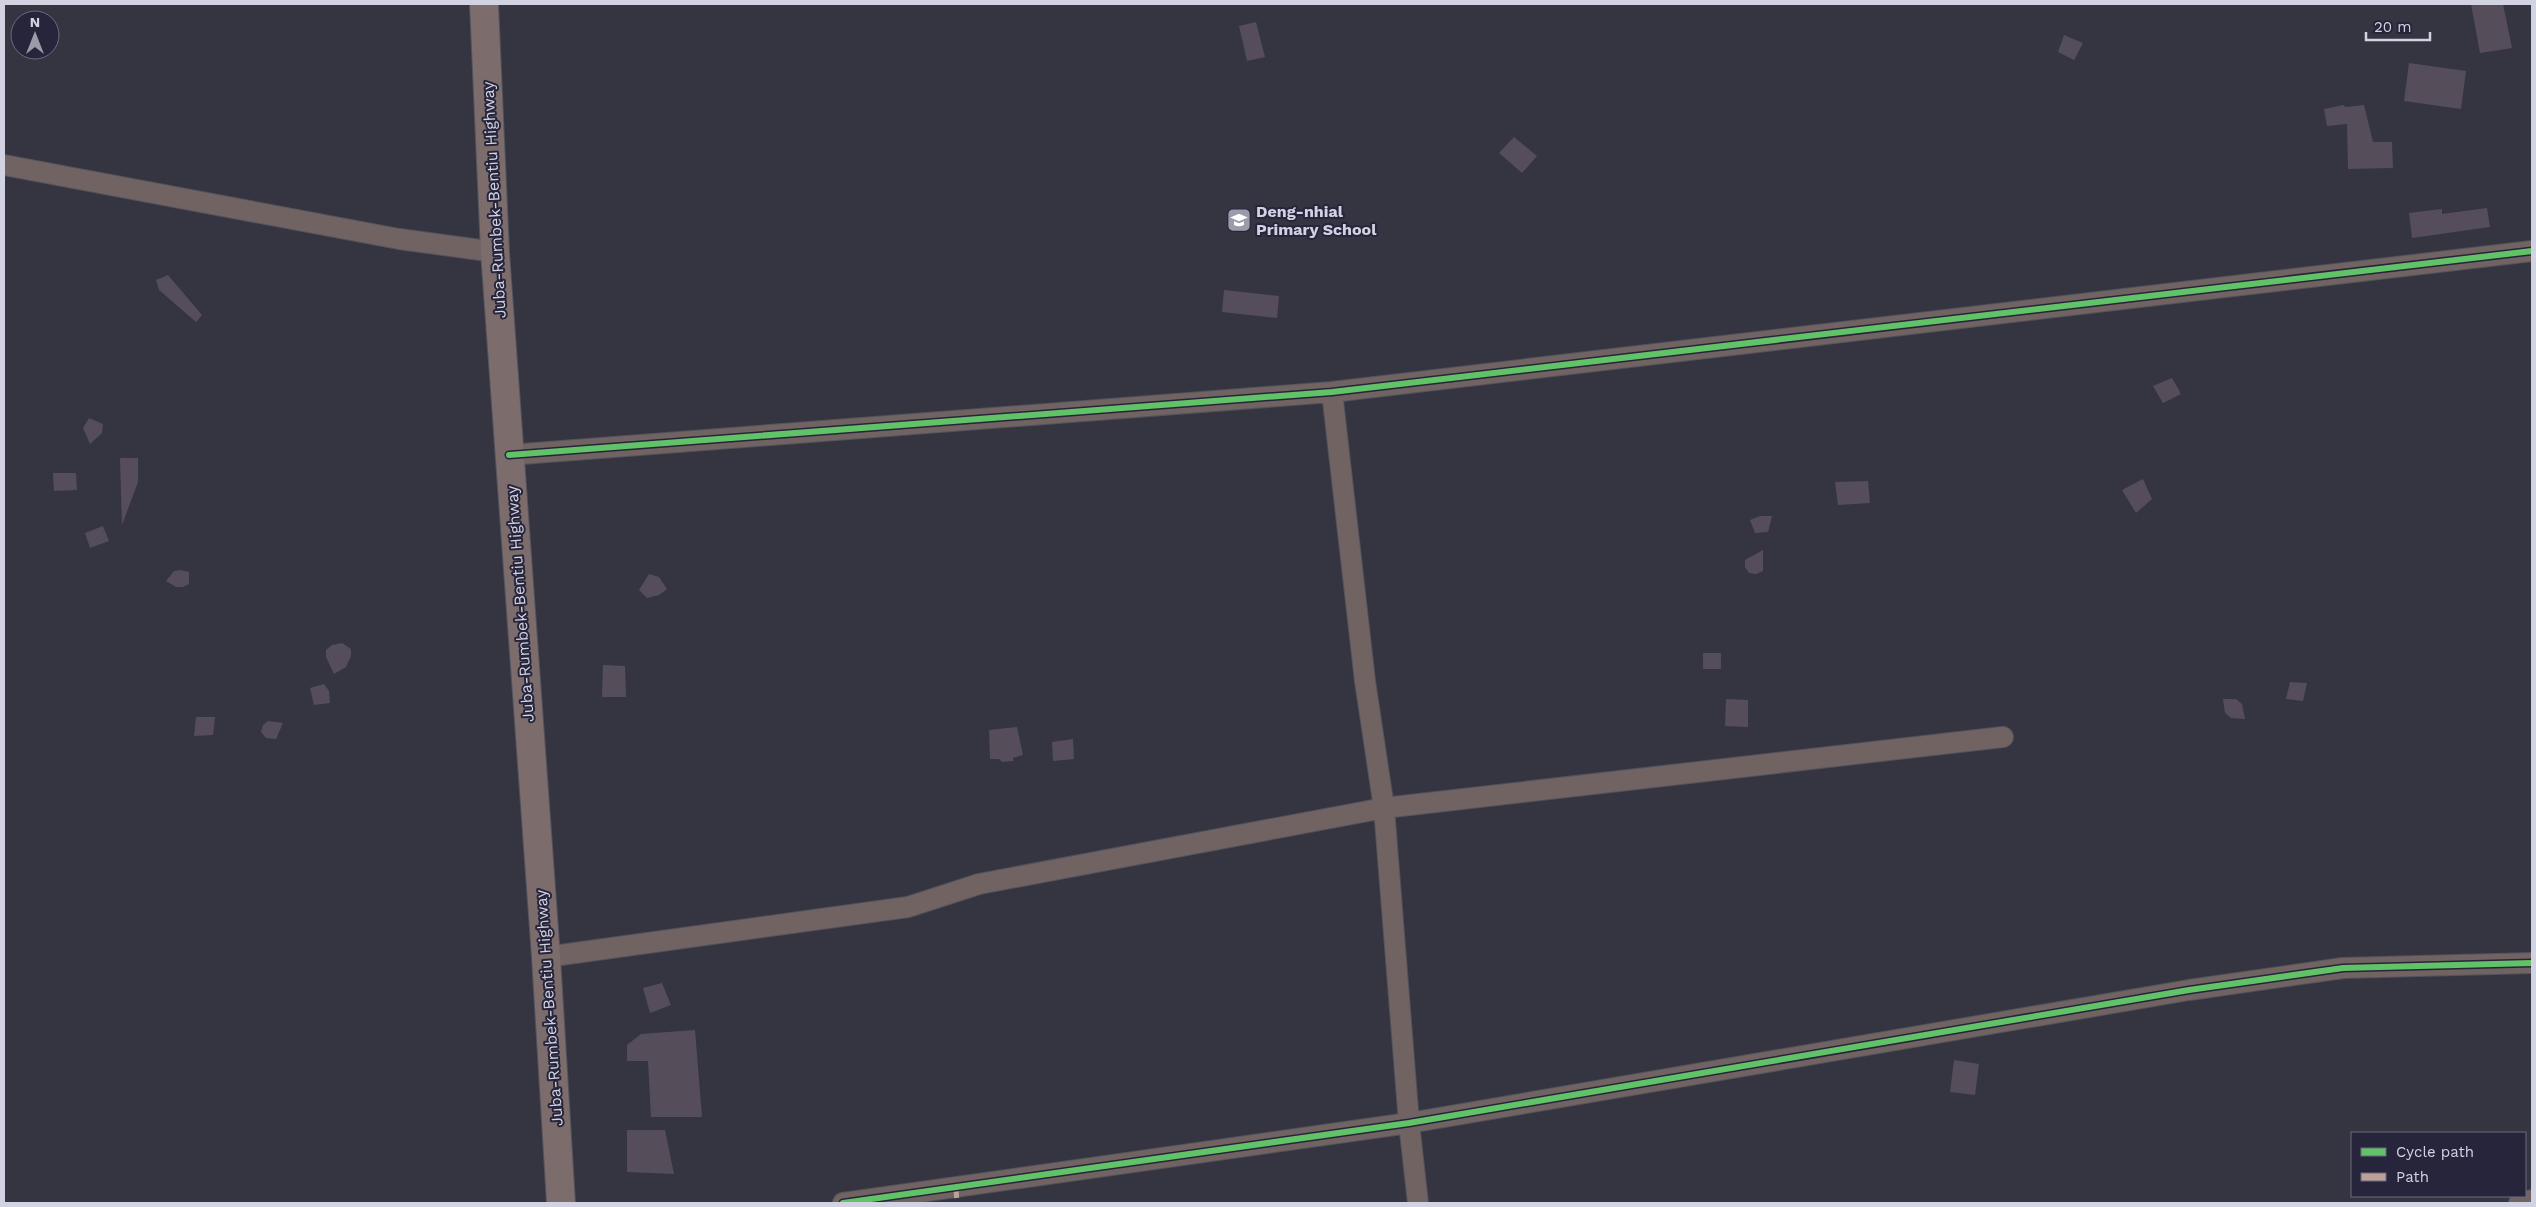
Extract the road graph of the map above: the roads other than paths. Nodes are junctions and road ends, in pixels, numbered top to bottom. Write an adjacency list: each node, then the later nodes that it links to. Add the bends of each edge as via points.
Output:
1 (484, 4): 4 (main road, Juba-Rumbek-Bentiu Highway)
2 (4, 165): 4 (street, via 399,240)
3 (2532, 251): 5 (street)
4 (495, 252): 6 (main road, Juba-Rumbek-Bentiu Highway)
5 (1332, 392): 6 (street); 8 (street, via 1365,681)
6 (509, 455): 9 (main road, Juba-Rumbek-Bentiu Highway)
7 (2003, 737): 8 (street)
8 (1384, 808): 9 (street, via 979,884 908,907); 11 (street)
9 (546, 957): 13 (main road, Juba-Rumbek-Bentiu Highway)
10 (2532, 963): 11 (street, via 2343,968 2189,990)
11 (1409, 1123): 14 (street); 15 (street)
12 (2532, 1200): 16 (street)
13 (561, 1203)
14 (843, 1203)
15 (1418, 1203)
16 (2519, 1203)

